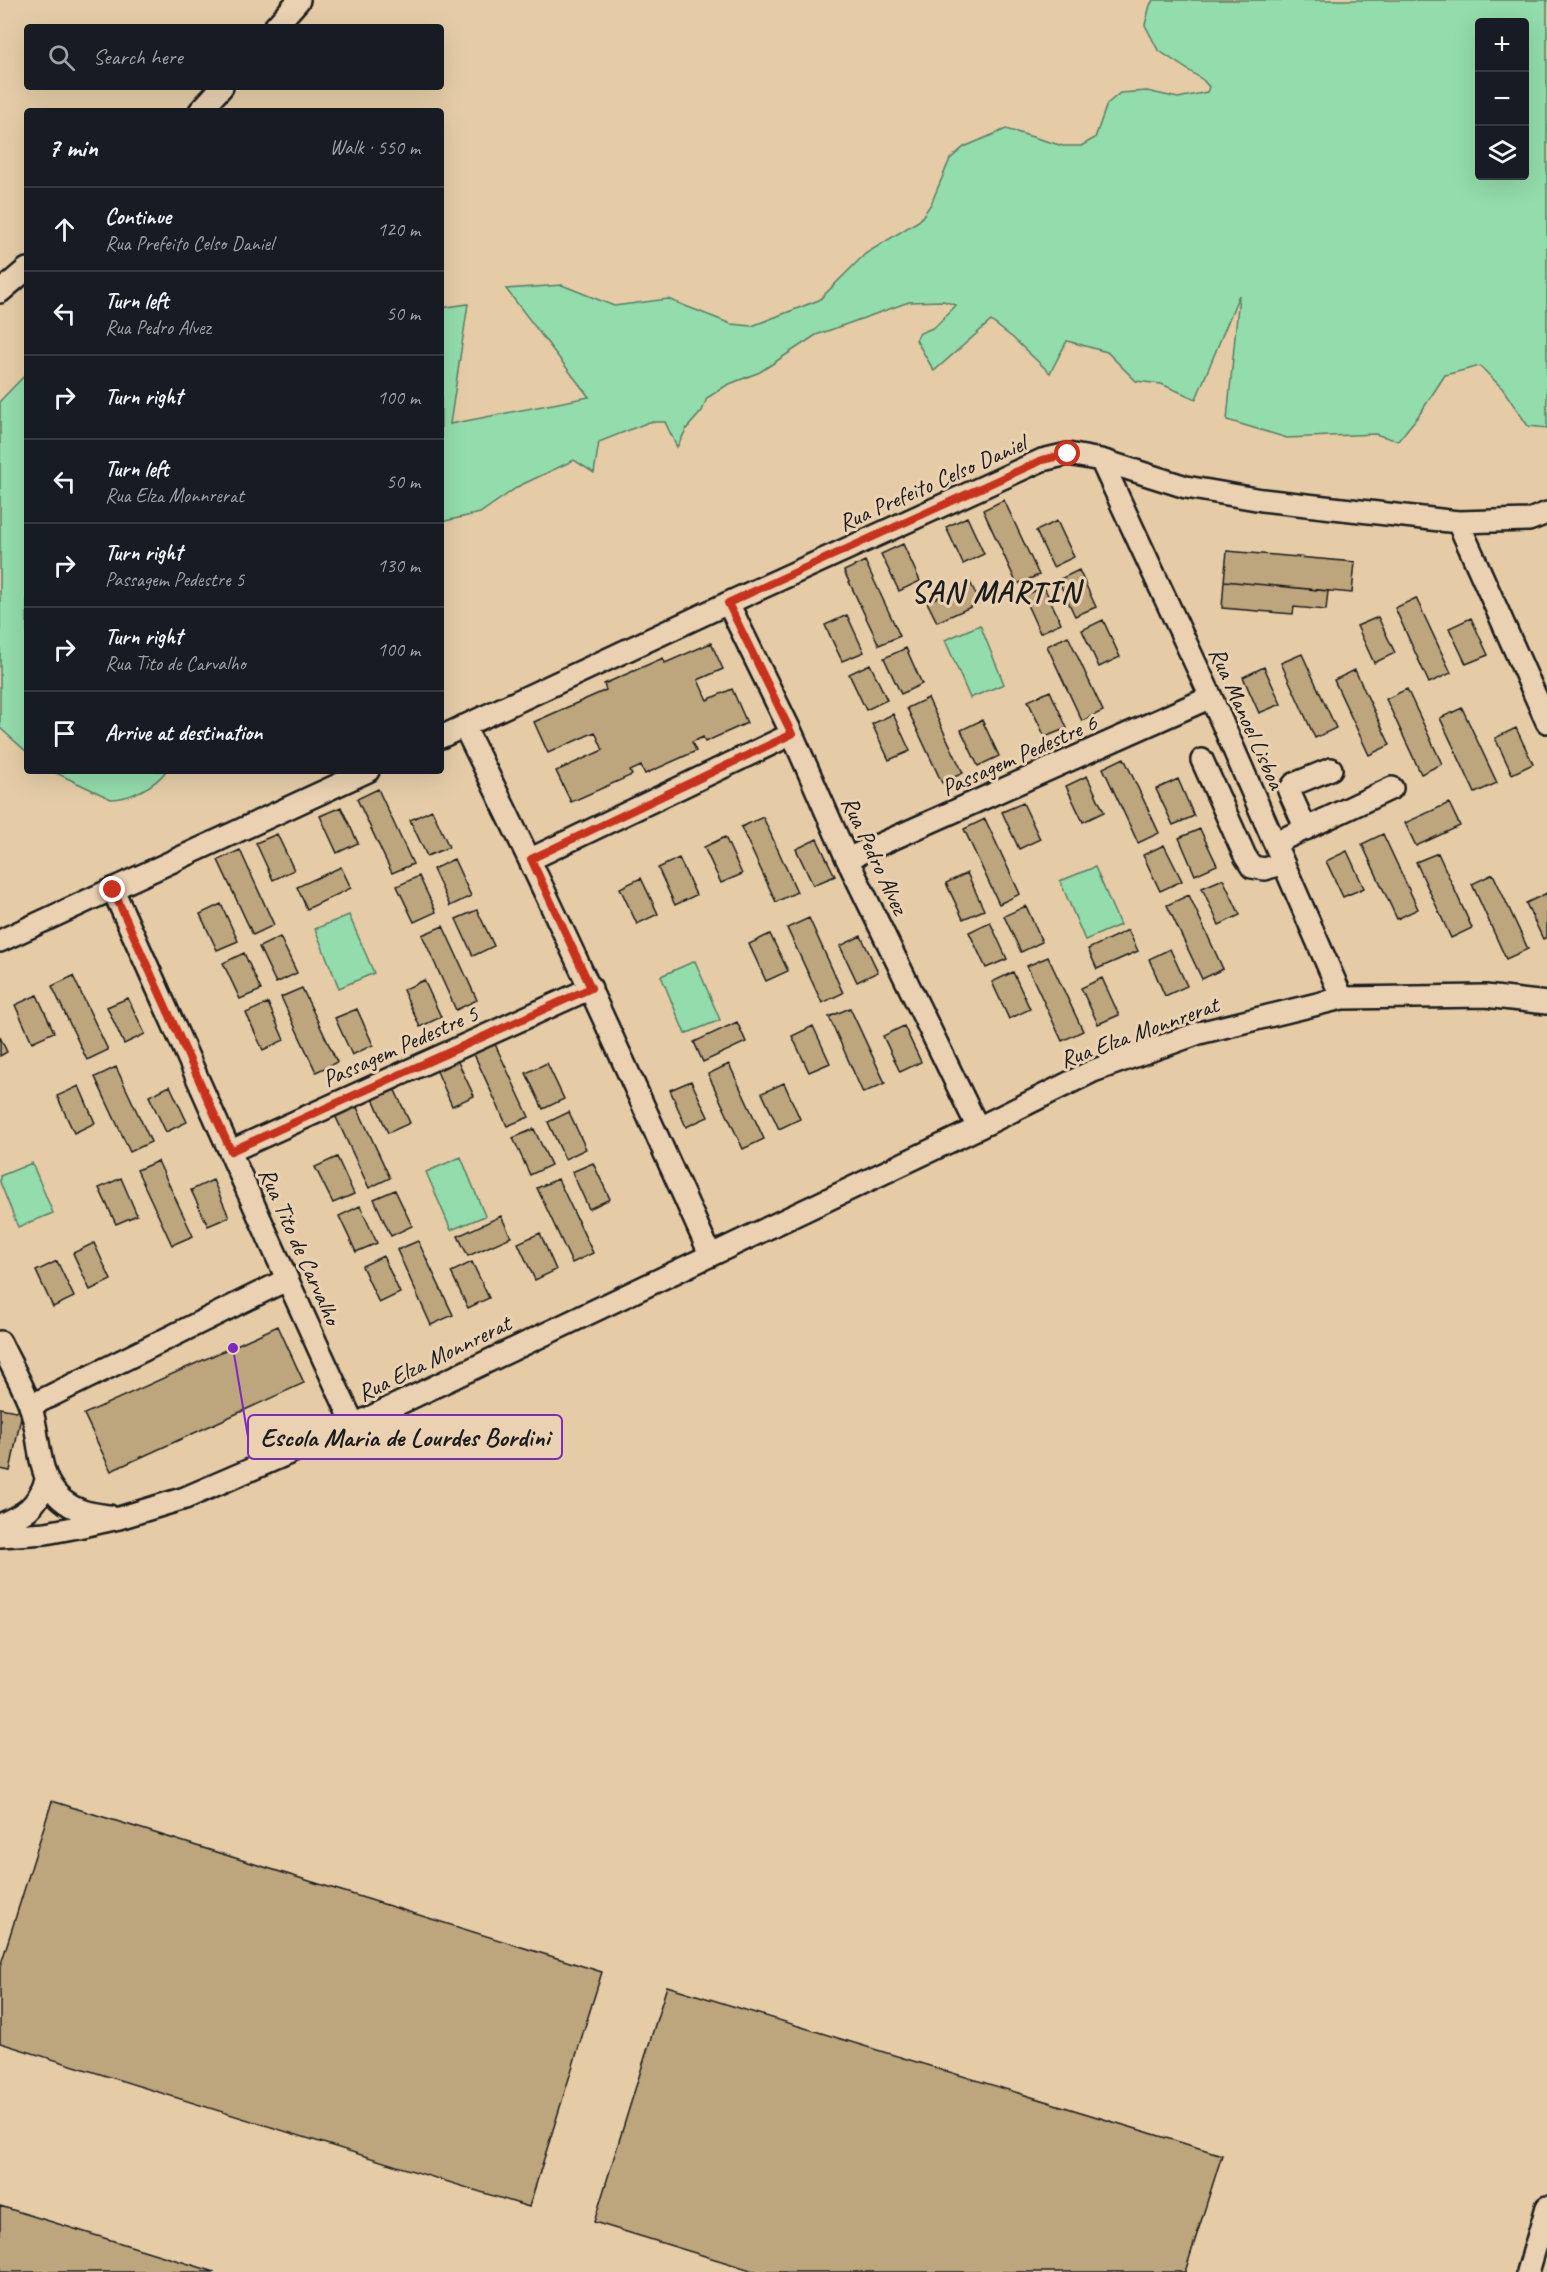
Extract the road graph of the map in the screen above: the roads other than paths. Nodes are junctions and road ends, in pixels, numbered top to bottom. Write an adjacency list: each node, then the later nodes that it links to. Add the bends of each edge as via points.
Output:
1 (300, 0): 2 (street)
2 (278, 24)
3 (219, 90): 4 (street)
4 (203, 108)
5 (24, 272): 6 (street)
6 (0, 292)
7 (1101, 460): 9 (street, Rua Prefeito Celso Daniel, via 1186,487 1262,500); 10 (street, Rua Prefeito Celso Daniel, via 1068,454 1042,460); 11 (street, Rua Manoel Lisboa)
8 (1547, 513): 9 (street, Rua Prefeito Celso Daniel, via 1529,520)
9 (1458, 522): 12 (street)
10 (728, 603): 13 (street, Rua Prefeito Celso Daniel); 14 (street, Rua Pedro Alvez)
11 (1211, 697): 21 (street, Rua Manoel Lisboa); 23 (street, Passagem Pedestre 6)
12 (1547, 722)
13 (464, 726): 15 (street, Rua Prefeito Celso Daniel); 22 (street)
14 (792, 734): 22 (street); 23 (street, Rua Pedro Alvez)
15 (444, 736)
16 (1202, 759): 21 (street, via 1252,867 1264,869)
17 (1331, 769): 20 (street, via 1294,784 1289,791)
18 (362, 774): 24 (street)
19 (1392, 788): 20 (street)
20 (1306, 829): 21 (street)
21 (1279, 853): 27 (street, Rua Manoel Lisboa)
22 (531, 859): 26 (street)
23 (847, 859): 29 (street, Rua Pedro Alvez)
24 (113, 890): 25 (street); 30 (street, Rua Tito de Carvalho)
25 (0, 941)
26 (591, 988): 30 (street, Passagem Pedestre 5); 31 (street)
27 (1342, 998): 28 (street, Rua Elza Monnrerat, via 1485,996); 29 (street, Rua Elza Monnrerat, via 1199,1033 1098,1069)
28 (1547, 1003)
29 (978, 1128): 31 (street, Rua Elza Monnrerat)
30 (231, 1151): 32 (street, Rua Tito de Carvalho)
31 (710, 1254): 35 (street, Rua Elza Monnrerat)
32 (286, 1280): 34 (street); 35 (street, Rua Tito de Carvalho)
33 (0, 1342): 34 (street)
34 (30, 1406): 36 (street)
35 (354, 1425): 37 (street, Rua Elza Monnrerat, via 185,1498)
36 (46, 1481): 37 (street, via 57,1495 82,1511); 38 (street, via 32,1508)
37 (119, 1518): 39 (street, Rua Elza Monnrerat, via 46,1533)
38 (0, 1525)
39 (0, 1536)
40 (1547, 2207): 41 (street)
41 (1528, 2272)

